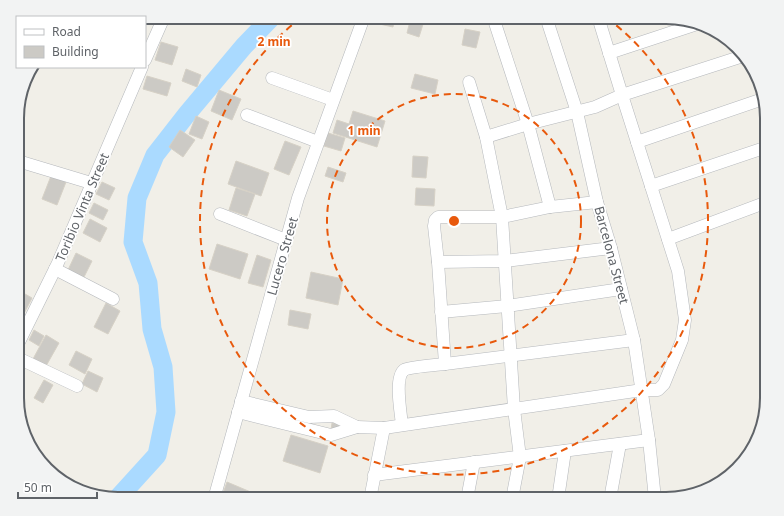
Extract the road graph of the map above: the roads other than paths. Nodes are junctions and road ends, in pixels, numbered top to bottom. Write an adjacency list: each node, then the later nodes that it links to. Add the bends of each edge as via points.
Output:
1 (159, 24): 7 (street)
2 (361, 24): 15 (street, Lucero Street)
3 (495, 24): 19 (street)
4 (548, 24): 17 (street, Barcelona Street)
5 (600, 24): 8 (street)
6 (689, 27): 8 (street)
7 (149, 40): 9 (street)
8 (609, 53): 14 (street)
9 (146, 55)
10 (738, 58): 14 (street)
11 (142, 68): 25 (street, Toribio Vinta Street)
12 (272, 78): 15 (street)
13 (469, 82): 20 (street)
14 (622, 95): 17 (street, via 596,107); 22 (street)
15 (334, 100): 21 (street, Lucero Street)
16 (758, 101): 22 (street)
17 (577, 112): 19 (street); 27 (street, Barcelona Street)
18 (246, 115): 21 (street)
19 (528, 124): 20 (street); 29 (street)
20 (486, 137): 31 (street)
21 (318, 142): 33 (street, Lucero Street)
22 (637, 142): 26 (street)
23 (760, 148): 26 (street)
24 (24, 163): 25 (street)
25 (91, 183): 37 (street, Toribio Vinta Street)
26 (651, 186): 32 (street)
27 (597, 202): 29 (street); 34 (street, Barcelona Street)
28 (760, 205): 32 (street)
29 (550, 207): 31 (street)
30 (220, 214): 33 (street)
31 (502, 217): 35 (street); 36 (street, via 438,217 434,226)
32 (668, 239): 48 (street, via 678,271 685,320 682,340 664,384 658,390)
33 (286, 240): 49 (street, Lucero Street)
34 (611, 248): 35 (street); 38 (street, Barcelona Street)
35 (505, 261): 36 (street); 40 (street)
36 (438, 262): 41 (street)
37 (55, 269): 39 (street); 42 (street, Toribio Vinta Street)
38 (621, 290): 40 (street); 43 (street, Barcelona Street)
39 (113, 299)
40 (507, 306): 41 (street); 44 (street)
41 (441, 312): 46 (street)
42 (24, 330)
43 (634, 340): 44 (street); 48 (street, Barcelona Street)
44 (511, 356): 46 (street); 50 (street)
45 (24, 361): 47 (street)
46 (445, 364): 52 (street, via 405,369 400,375)
47 (77, 386)
48 (642, 390): 50 (street); 56 (street, Barcelona Street)
49 (240, 407): 51 (street); 55 (street); 62 (street, Lucero Street)
50 (514, 409): 52 (street); 59 (street)
51 (322, 418): 53 (street, via 334,416); 55 (street)
52 (402, 426): 54 (street)
53 (357, 427): 54 (street); 55 (street, via 331,435)
54 (384, 428): 61 (street)
55 (319, 432)
56 (649, 440): 57 (street); 68 (street, Barcelona Street)
57 (620, 444): 58 (street); 67 (street)
58 (565, 451): 59 (street); 66 (street)
59 (520, 457): 60 (street); 65 (street)
60 (474, 462): 61 (street); 64 (street)
61 (374, 475): 63 (street)
62 (216, 492)
63 (371, 492)
64 (468, 492)
65 (513, 492)
66 (559, 492)
67 (611, 492)
68 (654, 492)

